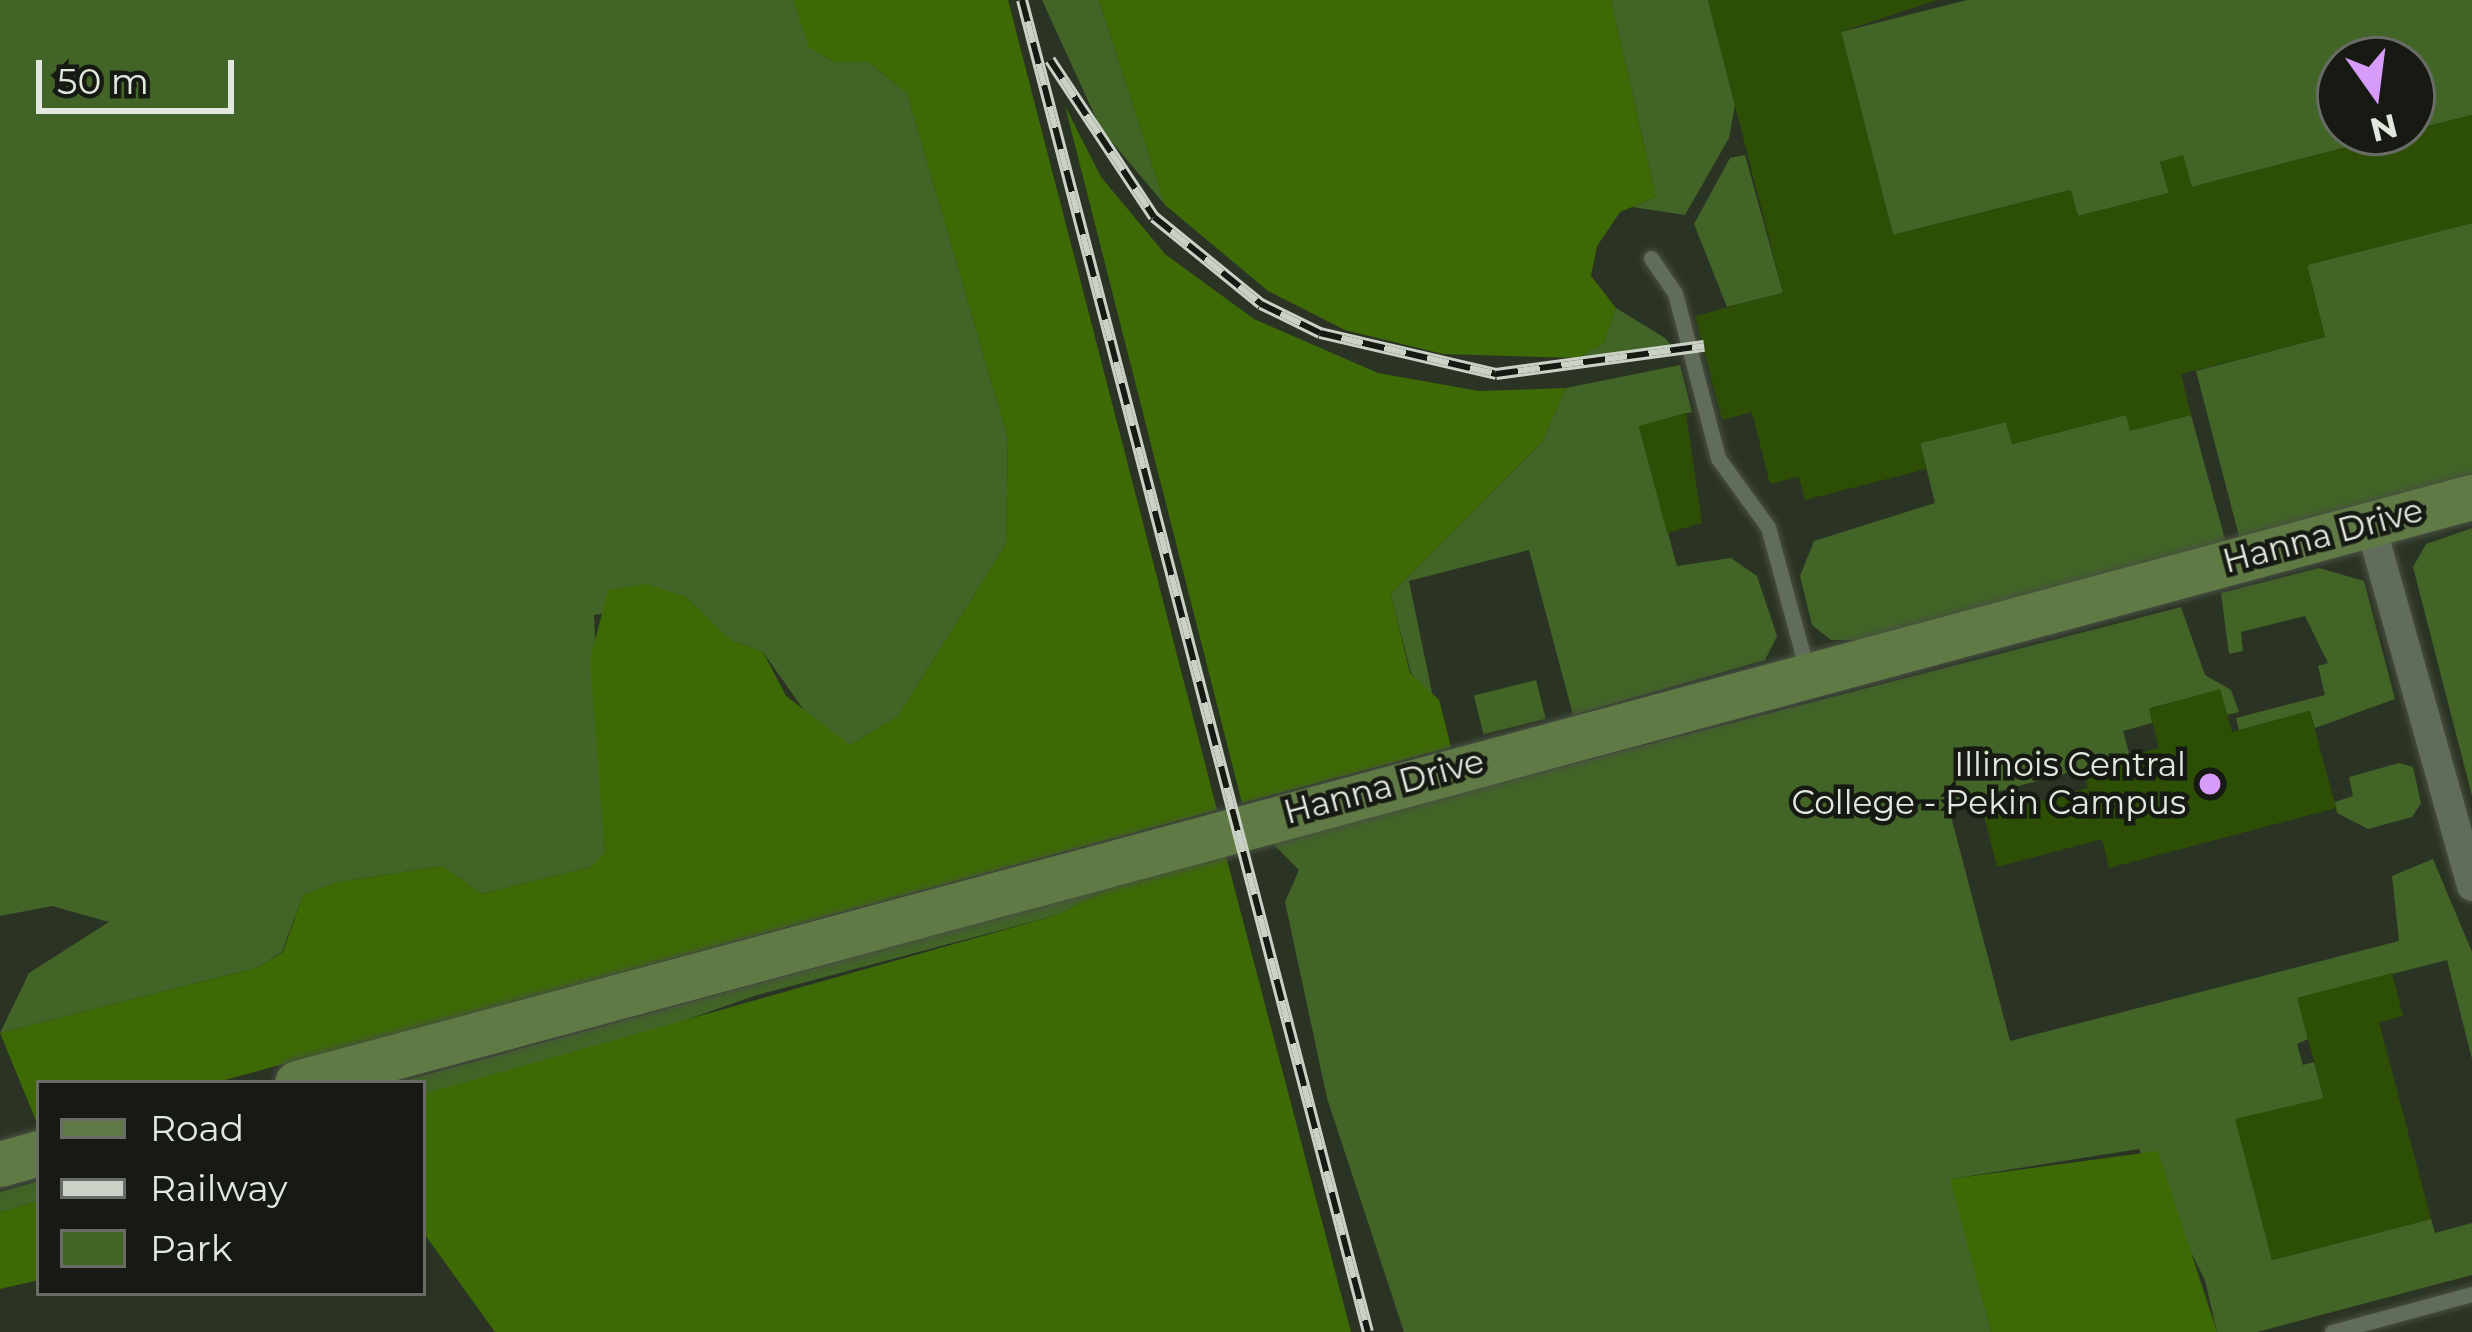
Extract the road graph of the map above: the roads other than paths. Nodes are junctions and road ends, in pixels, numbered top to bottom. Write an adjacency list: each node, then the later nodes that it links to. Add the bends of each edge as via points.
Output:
1 (1651, 258): 4 (lane, via 1675,292 1718,458 1768,527)
2 (2472, 497): 3 (street, Hanna Drive)
3 (2371, 523): 4 (street, Hanna Drive); 5 (street)
4 (1807, 671): 6 (street, Hanna Drive)
5 (2472, 886)
6 (308, 1080)
7 (36, 1154): 8 (street)
8 (0, 1164)
9 (2472, 1294): 10 (lane)
10 (2332, 1332)

